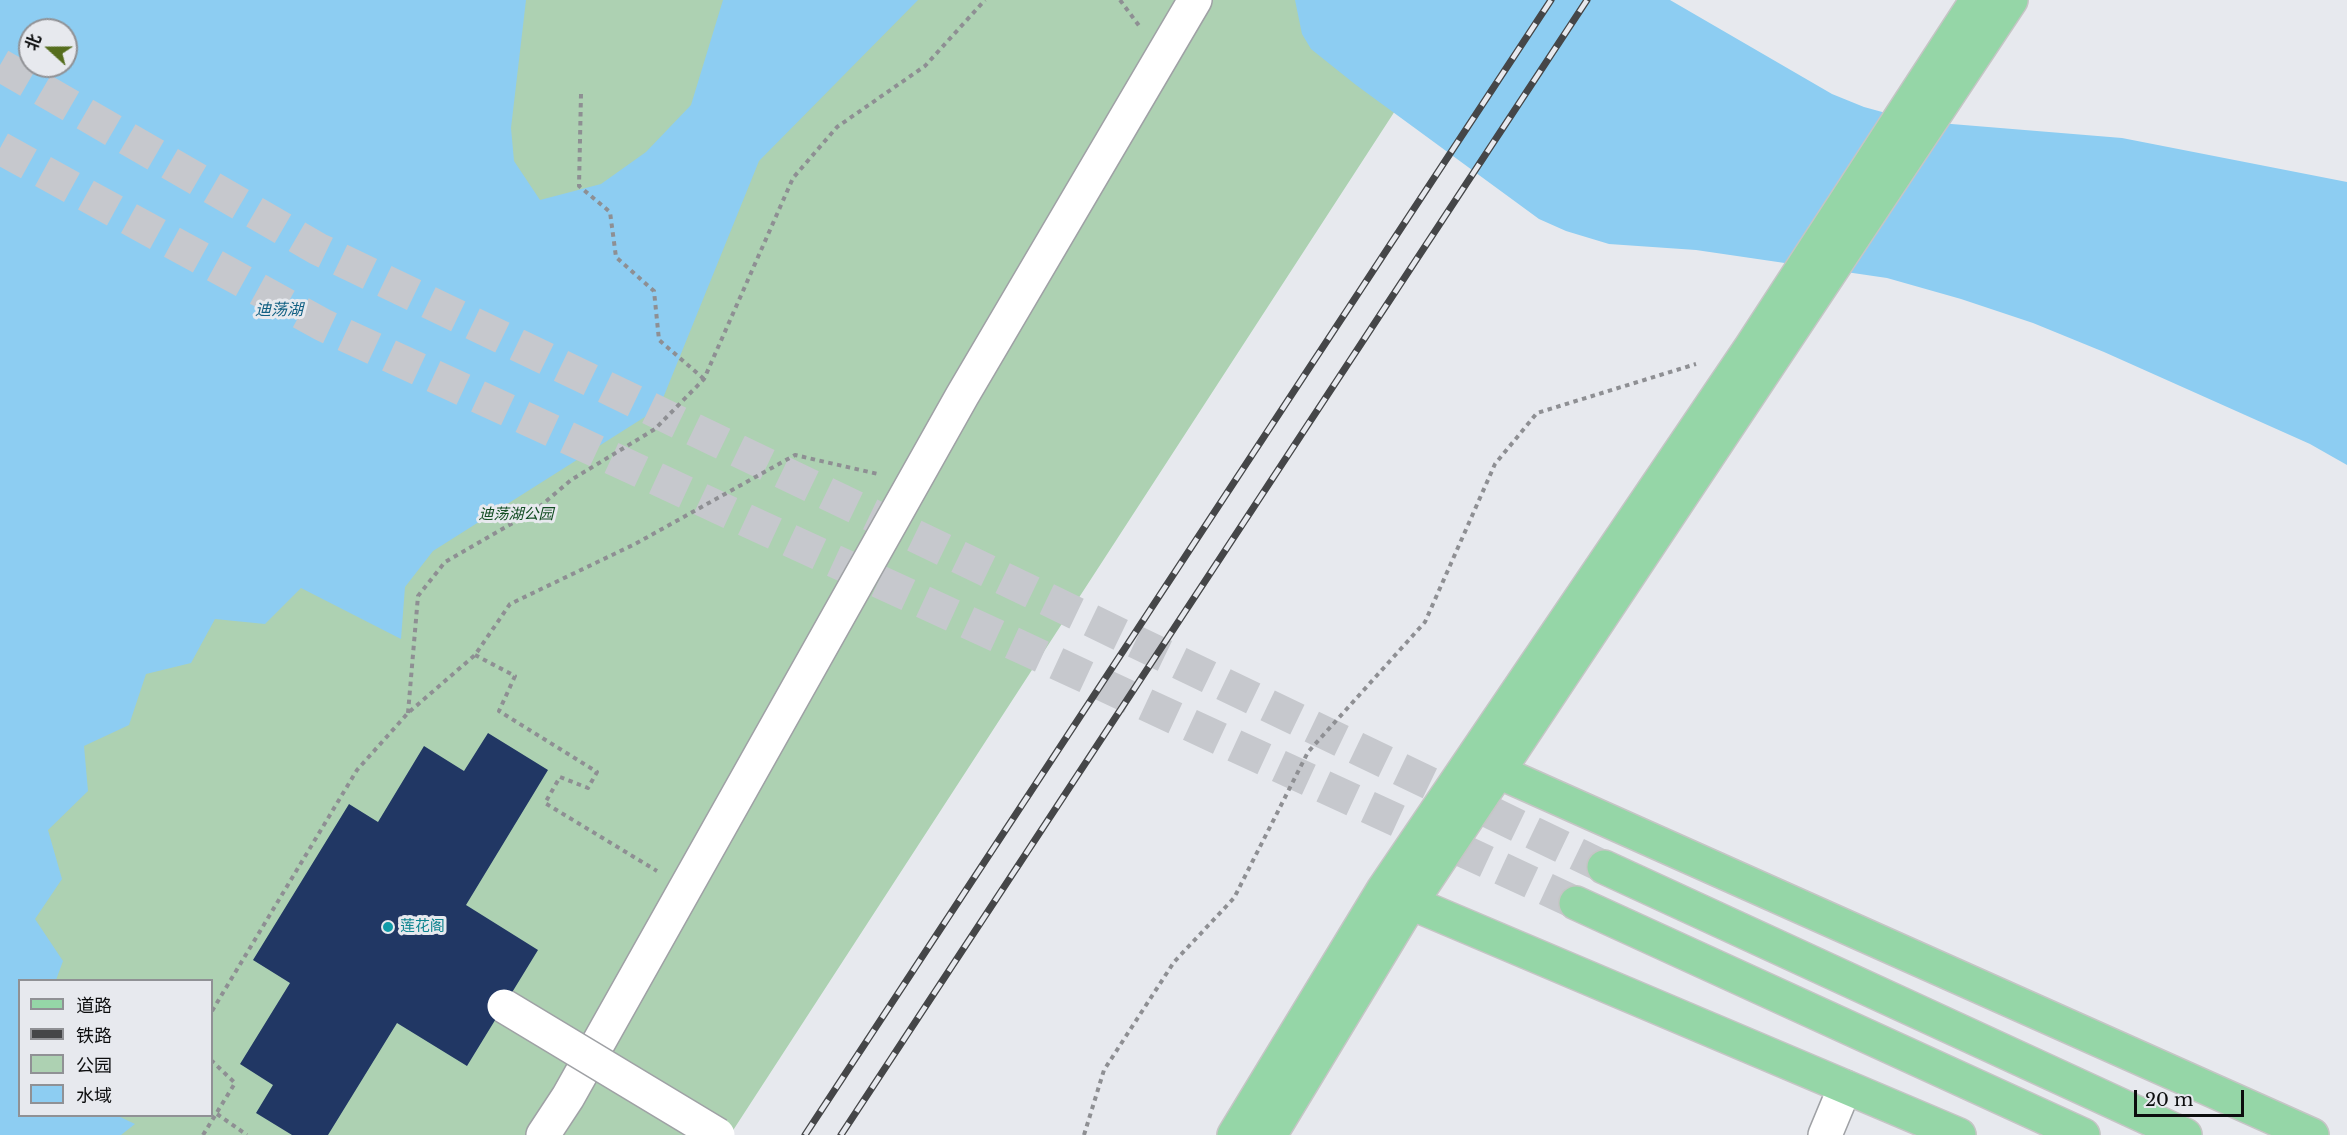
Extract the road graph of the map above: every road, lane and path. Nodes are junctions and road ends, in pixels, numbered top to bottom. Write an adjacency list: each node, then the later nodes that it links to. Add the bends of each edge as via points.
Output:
1 (985, 0): 9 (path, via 925,66 837,127 793,178)
2 (1977, 0): 5 (main road)
3 (2010, 0): 5 (main road)
4 (1189, 11): 10 (street)
5 (1934, 91): 7 (main road)
6 (581, 94): 9 (path, via 579,186 610,212 616,257 654,291 659,340)
7 (1805, 287): 8 (main road); 13 (main road)
8 (1751, 346): 13 (main road); 27 (path, via 1537,413 1495,464 1425,622 1308,752 1234,898 1174,962 1104,1070)
9 (704, 379): 12 (path, via 655,429 571,480 537,509 445,562 418,596)
10 (913, 483): 11 (path, via 795,455 635,544 510,604); 15 (street)
11 (475, 656): 12 (path); 15 (path, via 515,676 499,711 597,772 588,788 560,777 545,803)
12 (408, 712): 19 (path, via 357,770)
13 (1485, 765): 16 (main road); 34 (main road)
14 (1604, 867): 33 (main road)
15 (686, 888): 25 (street)
16 (1396, 897): 21 (main road); 28 (main road); 29 (main road)
17 (1576, 903): 32 (main road)
18 (504, 1006): 26 (street, bridge)
19 (213, 1009)
20 (213, 1062): 22 (path, via 235,1083)
21 (1845, 1087): 30 (street); 31 (main road)
22 (217, 1114): 23 (path); 24 (path)
23 (203, 1135)
24 (247, 1135)
25 (543, 1135)
26 (718, 1135)
27 (1084, 1135)
28 (1234, 1135)
29 (1270, 1135)
30 (1825, 1135)
31 (1959, 1135)
32 (2083, 1135)
33 (2186, 1135)
34 (2312, 1135)

